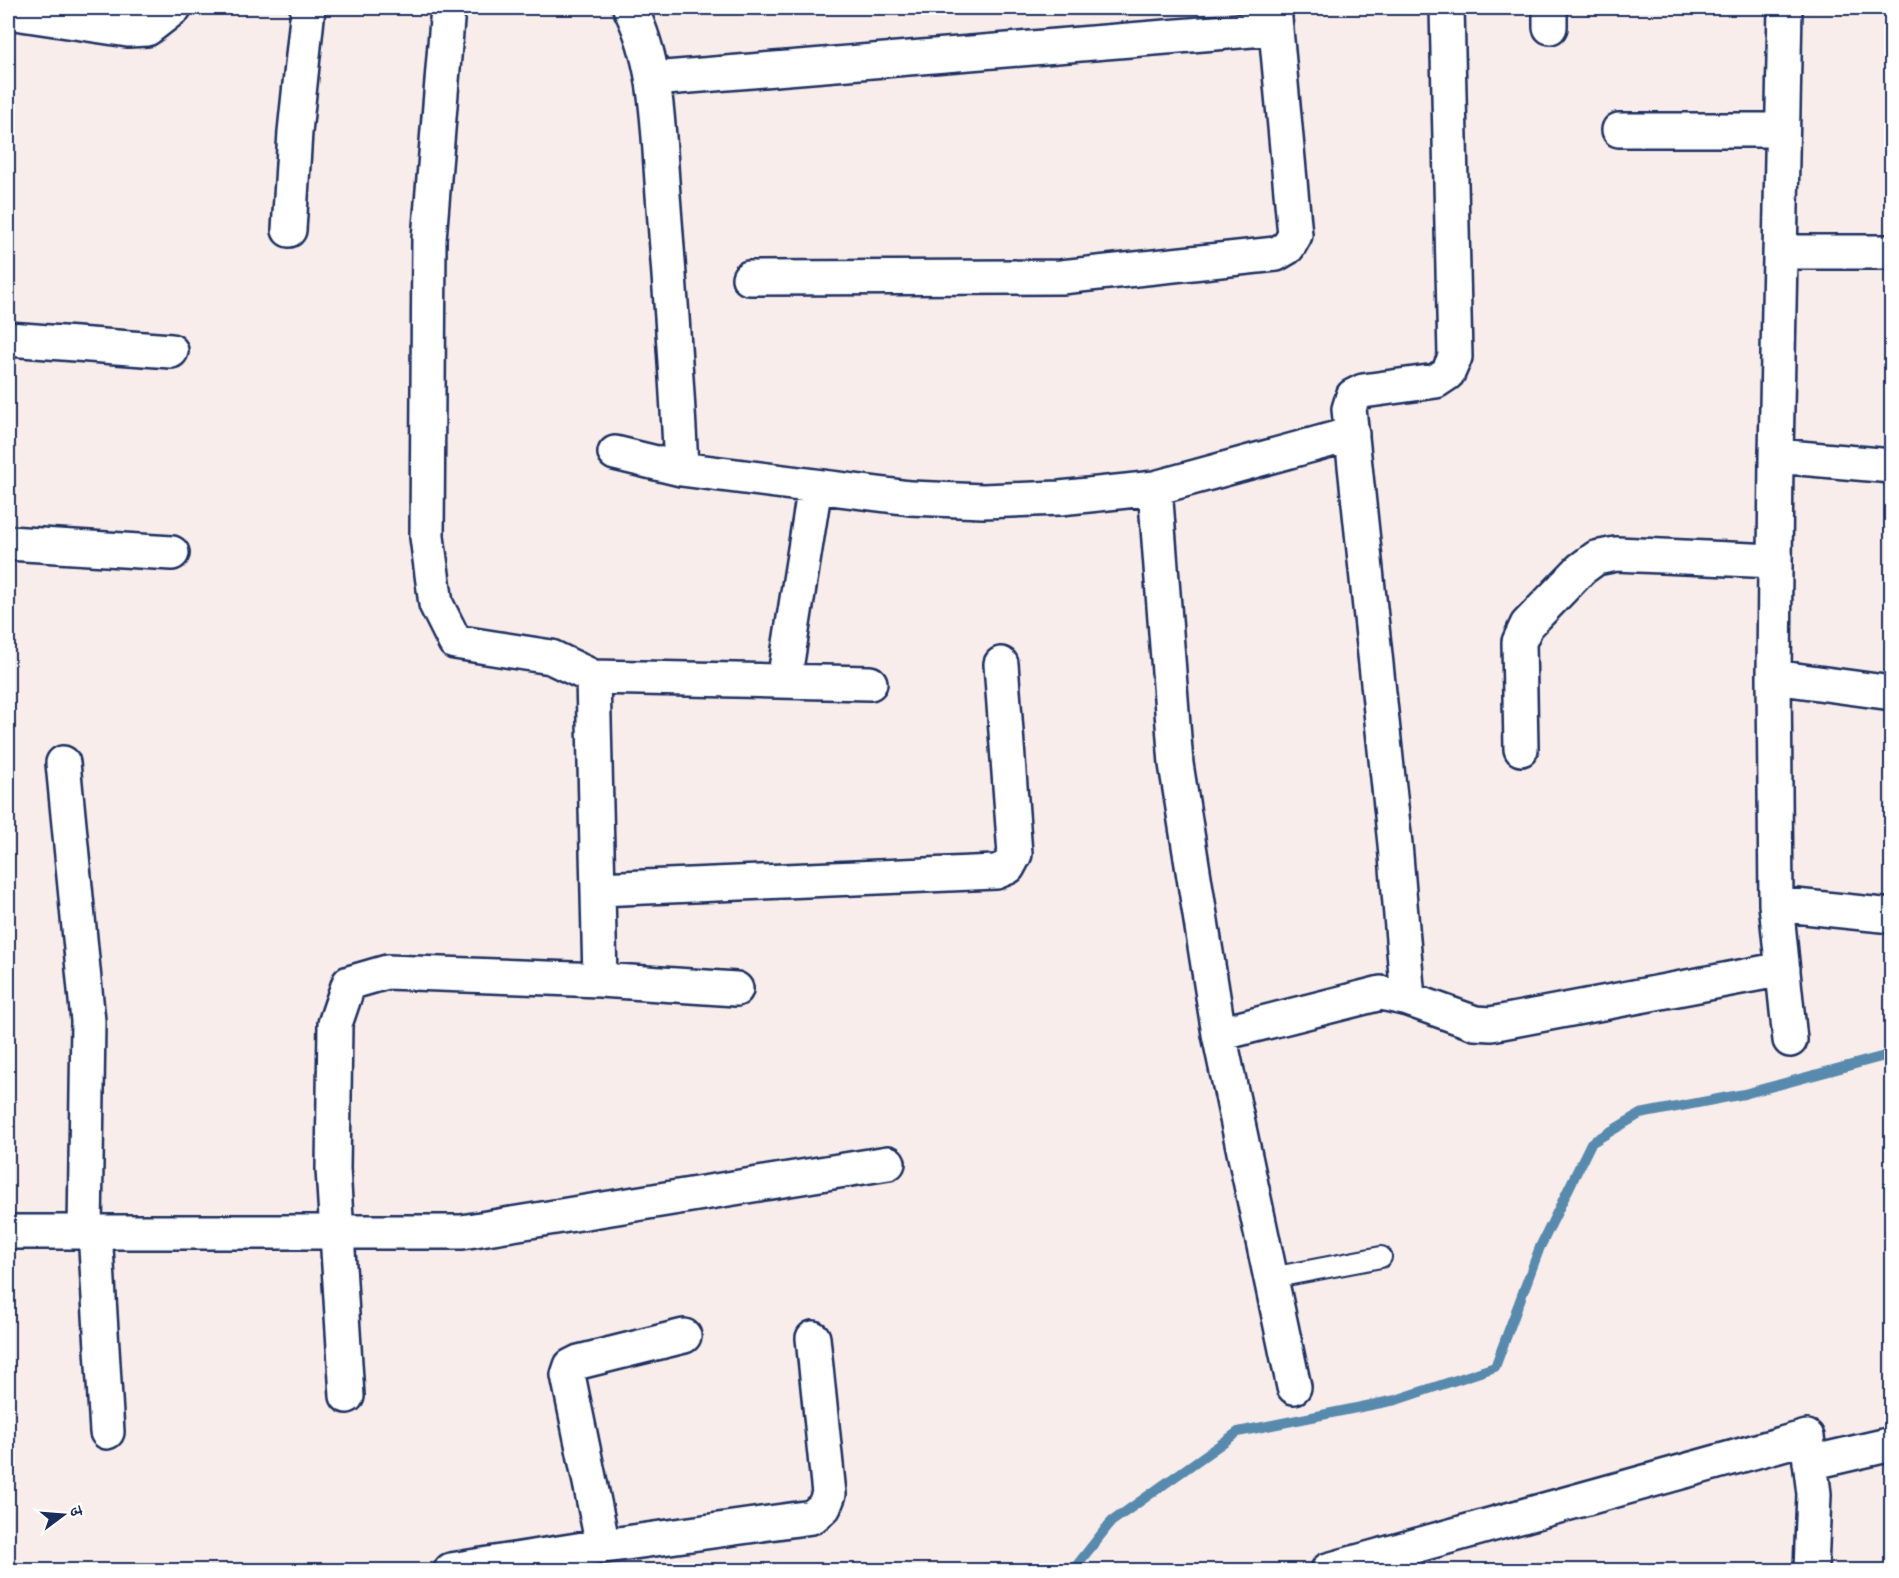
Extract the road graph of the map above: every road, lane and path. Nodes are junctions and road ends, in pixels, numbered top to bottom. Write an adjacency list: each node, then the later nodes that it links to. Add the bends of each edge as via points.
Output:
1 (174, 8): 7 (street, via 147,29 128,30)
2 (308, 8): 12 (street)
3 (448, 8): 29 (street, via 429,239 427,537 436,604 455,642 551,657)
4 (630, 8): 9 (street)
5 (1447, 8): 18 (street, via 1455,357 1448,373 1436,381 1363,391 1353,396 1349,409)
6 (1785, 8): 11 (street)
7 (8, 12)
8 (1275, 17): 9 (street); 15 (street, via 1295,235 1288,247 1276,254 1061,277)
9 (653, 79): 22 (street, via 676,354)
10 (1619, 130): 11 (street)
11 (1782, 130): 13 (street)
12 (289, 230)
13 (1780, 252): 14 (street); 20 (street)
14 (1892, 252)
15 (749, 278)
16 (8, 339): 17 (street)
17 (171, 351)
18 (1352, 434): 24 (street); 42 (street)
19 (615, 453): 22 (street)
20 (1776, 456): 21 (street); 27 (street)
21 (1892, 466)
22 (681, 469): 23 (street)
23 (815, 486): 24 (street, via 910,498 983,501); 31 (street)
24 (1155, 488): 43 (street, via 1176,764)
25 (8, 543): 26 (street)
26 (172, 553)
27 (1775, 561): 30 (street); 34 (street, via 1616,554 1596,558 1581,569 1527,625 1519,642)
28 (1000, 664): 36 (street, via 1015,854 1008,867 996,872)
29 (593, 677): 31 (street); 36 (street)
30 (1774, 677): 33 (street); 37 (street)
31 (784, 681): 32 (street)
32 (870, 683)
33 (1892, 693)
34 (1521, 749)
35 (63, 763): 46 (street, via 88,1021)
36 (598, 889): 40 (street)
37 (1776, 904): 38 (street); 39 (street)
38 (1892, 916)
39 (1783, 969): 42 (street, via 1491,1024 1475,1023); 44 (street)
40 (600, 980): 41 (street); 47 (street, via 387,972 349,983 335,1024)
41 (736, 989)
42 (1408, 999): 43 (street, via 1381,993 1363,996)
43 (1219, 1034): 50 (street)
44 (1791, 1040)
45 (888, 1163): 47 (street, via 462,1232)
46 (90, 1231): 47 (street); 48 (street); 55 (street)
47 (336, 1231): 54 (street)
48 (8, 1232)
49 (1381, 1257): 50 (lane)
50 (1271, 1278): 53 (street)
51 (684, 1336): 58 (street, via 571,1366 568,1375)
52 (813, 1338): 58 (street, via 829,1494 824,1507 812,1516)
53 (1294, 1387)
54 (347, 1396)
55 (107, 1431)
56 (1892, 1444): 57 (street)
57 (1810, 1464): 60 (street, via 1807,1437); 61 (street, via 1814,1494)
58 (603, 1546): 59 (street)
59 (451, 1570)
60 (1328, 1570)
61 (1811, 1570)

